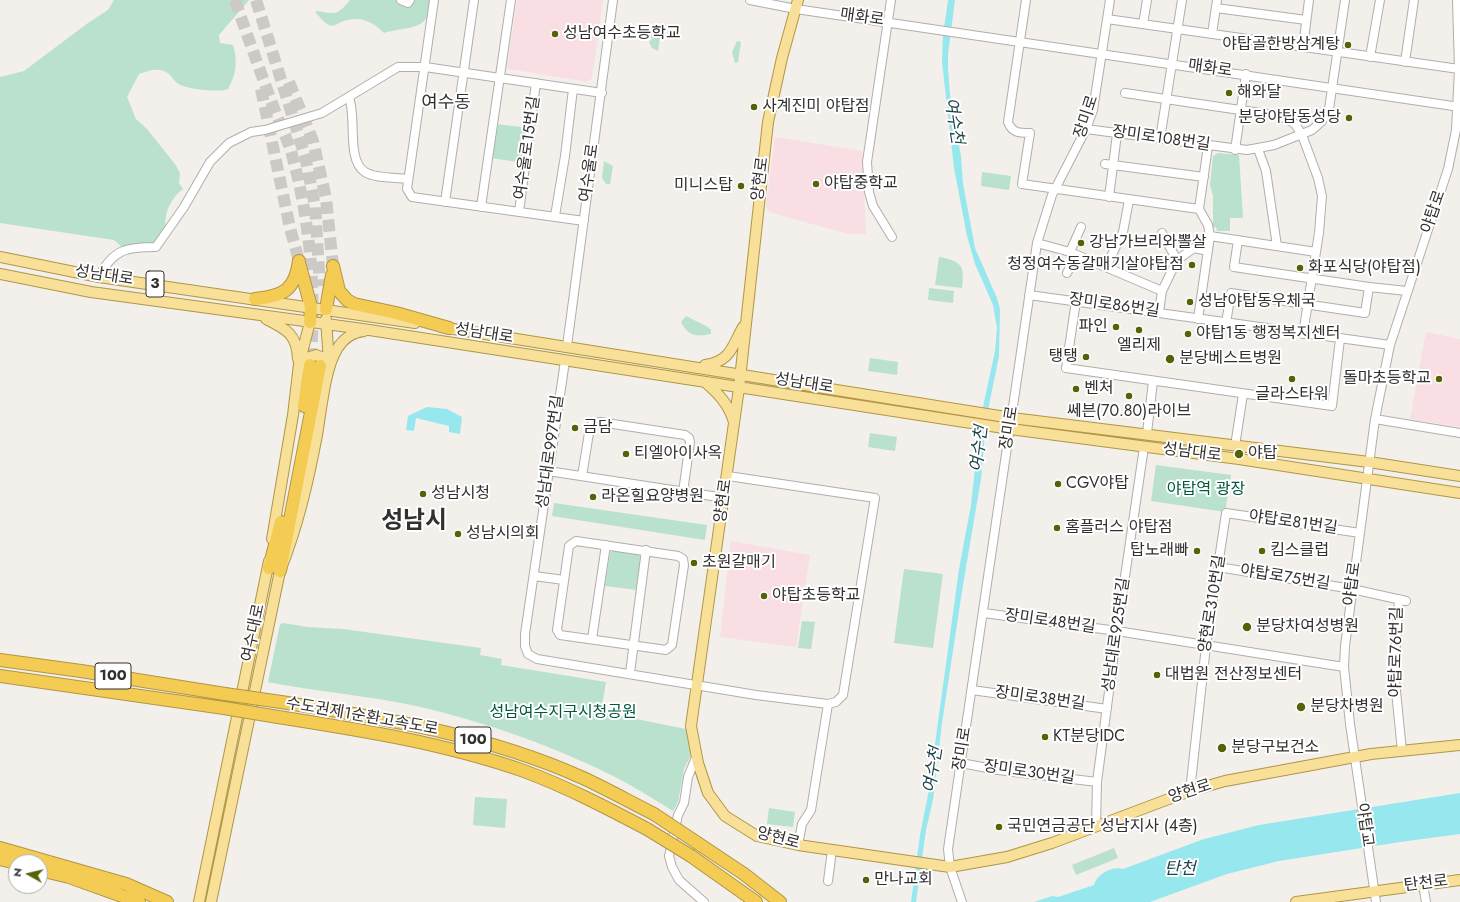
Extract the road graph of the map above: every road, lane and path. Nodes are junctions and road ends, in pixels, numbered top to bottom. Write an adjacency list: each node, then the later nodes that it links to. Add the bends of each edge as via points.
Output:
1 (401, 0): 2 (street, via 408,3)
2 (410, 0)
3 (434, 0): 33 (street, 여수울로15번길)
4 (474, 0): 35 (street)
5 (511, 0): 37 (street)
6 (613, 0): 41 (street, 여수울로)
7 (750, 0): 18 (street, 매화로)
8 (890, 0): 22 (street)
9 (1026, 0): 26 (street)
10 (1110, 0): 20 (street, 장미로)
11 (1147, 0): 23 (street)
12 (1182, 0): 24 (street)
13 (1309, 0): 21 (street)
14 (1345, 0): 28 (street, 장미로108번길)
15 (1380, 0): 30 (street)
16 (1414, 0): 31 (street)
17 (1457, 0): 34 (street, 야탑로)
18 (797, 4): 22 (street, 매화로); 95 (main road, 양현로, via 768,122)
19 (1216, 4): 21 (street); 25 (street)
20 (1107, 19): 23 (street); 29 (street, 장미로)
21 (1306, 20): 27 (street)
22 (887, 22): 26 (street, 매화로); 69 (street, via 867,162 869,192 873,206)
23 (1143, 24): 24 (street)
24 (1177, 29): 25 (street); 32 (street)
25 (1212, 34): 27 (street)
26 (1020, 42): 29 (street, 매화로); 57 (street, via 1008,122 1012,130 1030,133 1022,184)
27 (1303, 47): 28 (street)
28 (1337, 52): 30 (street); 39 (street, 장미로108번길)
29 (1102, 54): 32 (street, 매화로); 47 (street, 장미로, via 1093,110)
30 (1370, 57): 31 (street)
31 (1405, 62): 34 (street)
32 (1172, 64): 36 (street, 매화로); 44 (street)
33 (425, 67): 35 (street); 43 (street, via 398,67); 56 (street, 여수울로15번길)
34 (1459, 70): 45 (street, 야탑로)
35 (463, 73): 37 (street); 60 (street)
36 (1246, 74): 39 (street, 매화로); 46 (street)
37 (500, 78): 38 (street); 61 (street)
38 (536, 83): 40 (street); 63 (street, 여수울로15번길)
39 (1332, 87): 45 (street, 매화로); 49 (street, 장미로108번길, via 1329,110 1322,121)
40 (573, 89): 41 (street); 64 (street)
41 (602, 93): 65 (street, 여수울로)
42 (1125, 93): 44 (street)
43 (350, 98): 56 (street, via 353,107 354,148 360,166 365,172 374,175); 81 (street, via 322,113 251,132 229,144 210,162 184,207 156,247 116,254 110,258)
44 (1167, 100): 46 (street); 50 (street)
45 (1459, 106): 85 (street, 야탑로, via 1448,169)
46 (1241, 110): 49 (street, via 1287,119 1295,124); 53 (street)
47 (1086, 129): 48 (street, 장미로108번길); 57 (street, 장미로)
48 (1117, 134): 50 (street, 장미로108번길); 54 (street)
49 (1302, 135): 52 (street, 장미로108번길); 74 (street, via 1322,196)
50 (1160, 139): 51 (street, 장미로108번길)
51 (1208, 146): 53 (street, 장미로108번길); 55 (street)
52 (1258, 149): 53 (street, 장미로108번길); 72 (street, via 1266,171)
53 (1235, 150)
54 (1109, 164): 55 (street); 58 (street)
55 (1204, 177): 62 (street)
56 (408, 179): 60 (street, 여수울로15번길, via 407,190 412,197)
57 (1056, 189): 58 (street); 71 (street, 장미로)
58 (1109, 197): 59 (street)
59 (1129, 200): 62 (street); 78 (street, via 1124,232)
60 (445, 202): 61 (street, 여수울로15번길)
61 (481, 207): 63 (street, 여수울로15번길)
62 (1199, 209): 68 (street, via 1208,225)
63 (519, 212): 64 (street, 여수울로15번길)
64 (555, 216): 65 (street, 여수울로15번길)
65 (584, 221): 104 (street, 여수울로)
66 (1081, 227): 75 (street)
67 (1162, 233): 77 (street)
68 (1210, 236): 70 (street); 73 (street)
69 (892, 237)
70 (1238, 240): 72 (street); 82 (street, via 1234,267)
71 (1037, 243): 75 (street); 86 (street, 장미로)
72 (1277, 246): 74 (street)
73 (1208, 251): 77 (street, via 1194,248); 94 (street)
74 (1316, 252): 82 (street)
75 (1073, 253): 78 (street); 79 (street)
76 (0, 257): 81 (main road, 성남대로 / 3)
77 (1177, 260): 84 (street)
78 (1106, 267): 84 (street)
79 (1067, 273)
80 (0, 274): 93 (main road, 성남대로 / 3, via 91,292)
81 (99, 277): 87 (main road, 성남대로 / 3)
82 (1311, 278): 83 (street); 89 (street)
83 (1370, 287): 85 (street); 89 (street, via 1365,312)
84 (1162, 291): 92 (street)
85 (1407, 291): 103 (street, 야탑로)
86 (1029, 295): 88 (street, 장미로86번길); 114 (street, 장미로)
87 (256, 299): 90 (main road, 성남대로 / 3); 90 (highway, via 288,289 295,280 299,261)
88 (1076, 301): 92 (street, 장미로86번길); 111 (street, via 1066,368)
89 (1308, 305): 97 (street, via 1232,293); 101 (street)
90 (311, 307): 91 (main road, 성남대로 / 3); 96 (highway)
91 (326, 309): 98 (main road); 99 (main road, 성남대로); 99 (highway, via 332,266 339,291 354,304)
92 (1159, 312): 94 (street, 장미로86번길)
93 (255, 315): 96 (main road, 성남대로 / 3); 108 (main road, via 283,327 292,336 297,349)
94 (1198, 319): 97 (street, 장미로86번길)
95 (746, 321): 106 (main road, via 726,358 716,364); 109 (main road, 양현로)
96 (310, 322): 98 (main road, 성남대로 / 3); 108 (main road)
97 (1226, 322): 101 (street, 장미로86번길)
98 (326, 324): 100 (main road, 성남대로); 107 (main road)
99 (449, 328): 104 (main road, 성남대로)
100 (372, 330): 105 (main road, 성남대로); 107 (main road, via 355,333 342,342)
101 (1303, 334): 102 (street, 장미로86번길)
102 (1340, 339): 103 (street, 장미로86번길); 113 (street, via 1332,406)
103 (1390, 345): 115 (street, 야탑로)
104 (567, 346): 106 (main road, 성남대로)
105 (565, 360): 110 (main road, 성남대로); 123 (street, 성남대로997번길)
106 (698, 367): 109 (main road, 성남대로)
107 (320, 368): 108 (main road, via 327,363 324,358 316,355 305,360); 136 (highway, 여수대로)
108 (298, 371): 136 (main road, via 293,415 275,513)
109 (741, 374): 112 (main road, 양현로); 114 (main road, 성남대로)
110 (705, 382): 112 (main road, 성남대로); 116 (main road, via 725,402)
111 (1153, 382): 113 (street); 118 (street)
112 (739, 388): 116 (main road, 양현로); 117 (main road, 성남대로)
113 (1243, 394): 120 (street)
114 (1012, 418): 117 (street, 장미로); 118 (main road, 성남대로)
115 (1375, 419): 119 (street); 122 (street, 야탑로)
116 (735, 424): 125 (main road, 양현로)
117 (1010, 429): 121 (main road, 성남대로); 140 (street, 장미로)
118 (1146, 433): 120 (main road, 성남대로)
119 (1460, 433)
120 (1236, 446): 122 (main road, 성남대로)
121 (1144, 447): 127 (main road, 성남대로); 141 (street, 성남대로925번길)
122 (1369, 462): 126 (main road, 성남대로); 127 (street, 야탑로)
123 (548, 471): 124 (street); 137 (street, 성남대로997번길)
124 (582, 476): 128 (street); 128 (street, via 590,427 593,423 643,428 685,435 689,438)
125 (728, 476): 130 (main road, 양현로); 151 (street, via 876,498 844,695 836,702)
126 (1460, 476)
127 (1367, 478): 129 (main road, 성남대로); 132 (street, 야탑로)
128 (683, 492): 130 (street)
129 (1460, 493)
130 (725, 498): 149 (main road, 양현로)
131 (1226, 513): 132 (street, 야탑로81번길); 135 (street, 양현로310번길)
132 (1360, 533): 139 (street, 야탑로)
133 (606, 545): 134 (street); 138 (street, via 576,541 570,546); 142 (street)
134 (646, 550): 143 (street); 143 (street, via 678,556 683,559 684,565 672,645 666,650)
135 (1218, 567): 139 (street, 야탑로75번길); 144 (street, 양현로310번길)
136 (274, 569): 171 (main road, 여수대로); 172 (main road, 여수대로)
137 (534, 576): 138 (street); 147 (street, 성남대로997번길, via 525,641 526,650 531,657)
138 (564, 580): 142 (street, via 557,630 560,635)
139 (1352, 589): 146 (street, 야탑로); 154 (street, 야탑로76번길, via 1402,600 1394,670)
140 (984, 613): 141 (street, 장미로48번길); 150 (street, 장미로)
141 (1117, 631): 144 (street, 장미로48번길); 152 (street, 성남대로925번길)
142 (592, 639): 143 (street)
143 (634, 645): 147 (street)
144 (1206, 646): 146 (street, 장미로48번길); 160 (street, 양현로310번길)
145 (0, 660): 177 (highway, 수도권제1순환고속도로 / 100, bridge, via 379,717 453,734 516,753 583,778 654,814 744,874)
146 (1344, 667): 156 (street, 야탑로)
147 (630, 673): 149 (street, 성남대로997번길)
148 (0, 676): 176 (highway, 수도권제1순환고속도로 / 100, bridge, via 384,734 516,769 582,795 647,829 691,856)
149 (698, 684): 151 (street, 성남대로997번길, via 756,695); 155 (main road, 양현로, via 691,726)
150 (972, 690): 152 (street, 장미로38번길); 157 (street, 장미로)
151 (828, 704): 162 (street, via 811,810 802,824)
152 (1107, 709): 159 (street, 성남대로925번길)
153 (1460, 746): 154 (main road, 양현로)
154 (1402, 751): 156 (main road, 양현로)
155 (697, 755): 162 (main road, 양현로, via 708,793 725,816 757,836); 175 (street, via 688,777 684,803 678,815 669,856 679,880)
156 (1355, 758): 158 (street, 야탑로); 160 (main road, 양현로, via 1256,774)
157 (961, 763): 159 (street, 장미로30번길); 165 (street, 장미로, via 948,848)
158 (1357, 773): 170 (street, 야탑교)
159 (1097, 782): 161 (street, 성남대로925번길)
160 (1190, 790): 161 (main road, 양현로)
161 (1096, 825): 165 (main road, 양현로, via 1052,843 1007,857)
162 (798, 845): 164 (main road, 양현로)
163 (0, 848): 174 (highway, via 126,884)
164 (832, 850): 165 (main road, 양현로); 168 (street)
165 (950, 867): 178 (street, 장미로)
166 (48, 872): 173 (highway)
167 (1460, 880): 169 (main road, 탄천로)
168 (828, 882)
169 (1423, 885): 170 (main road, 탄천로); 181 (street)
170 (1374, 890): 179 (main road, 탄천로); 180 (street)
171 (199, 899)
172 (212, 900)
173 (139, 902)
174 (167, 902)
175 (704, 902)
176 (756, 902)
177 (780, 902)
178 (962, 902)
179 (1296, 902)
180 (1376, 902)
181 (1426, 902)

